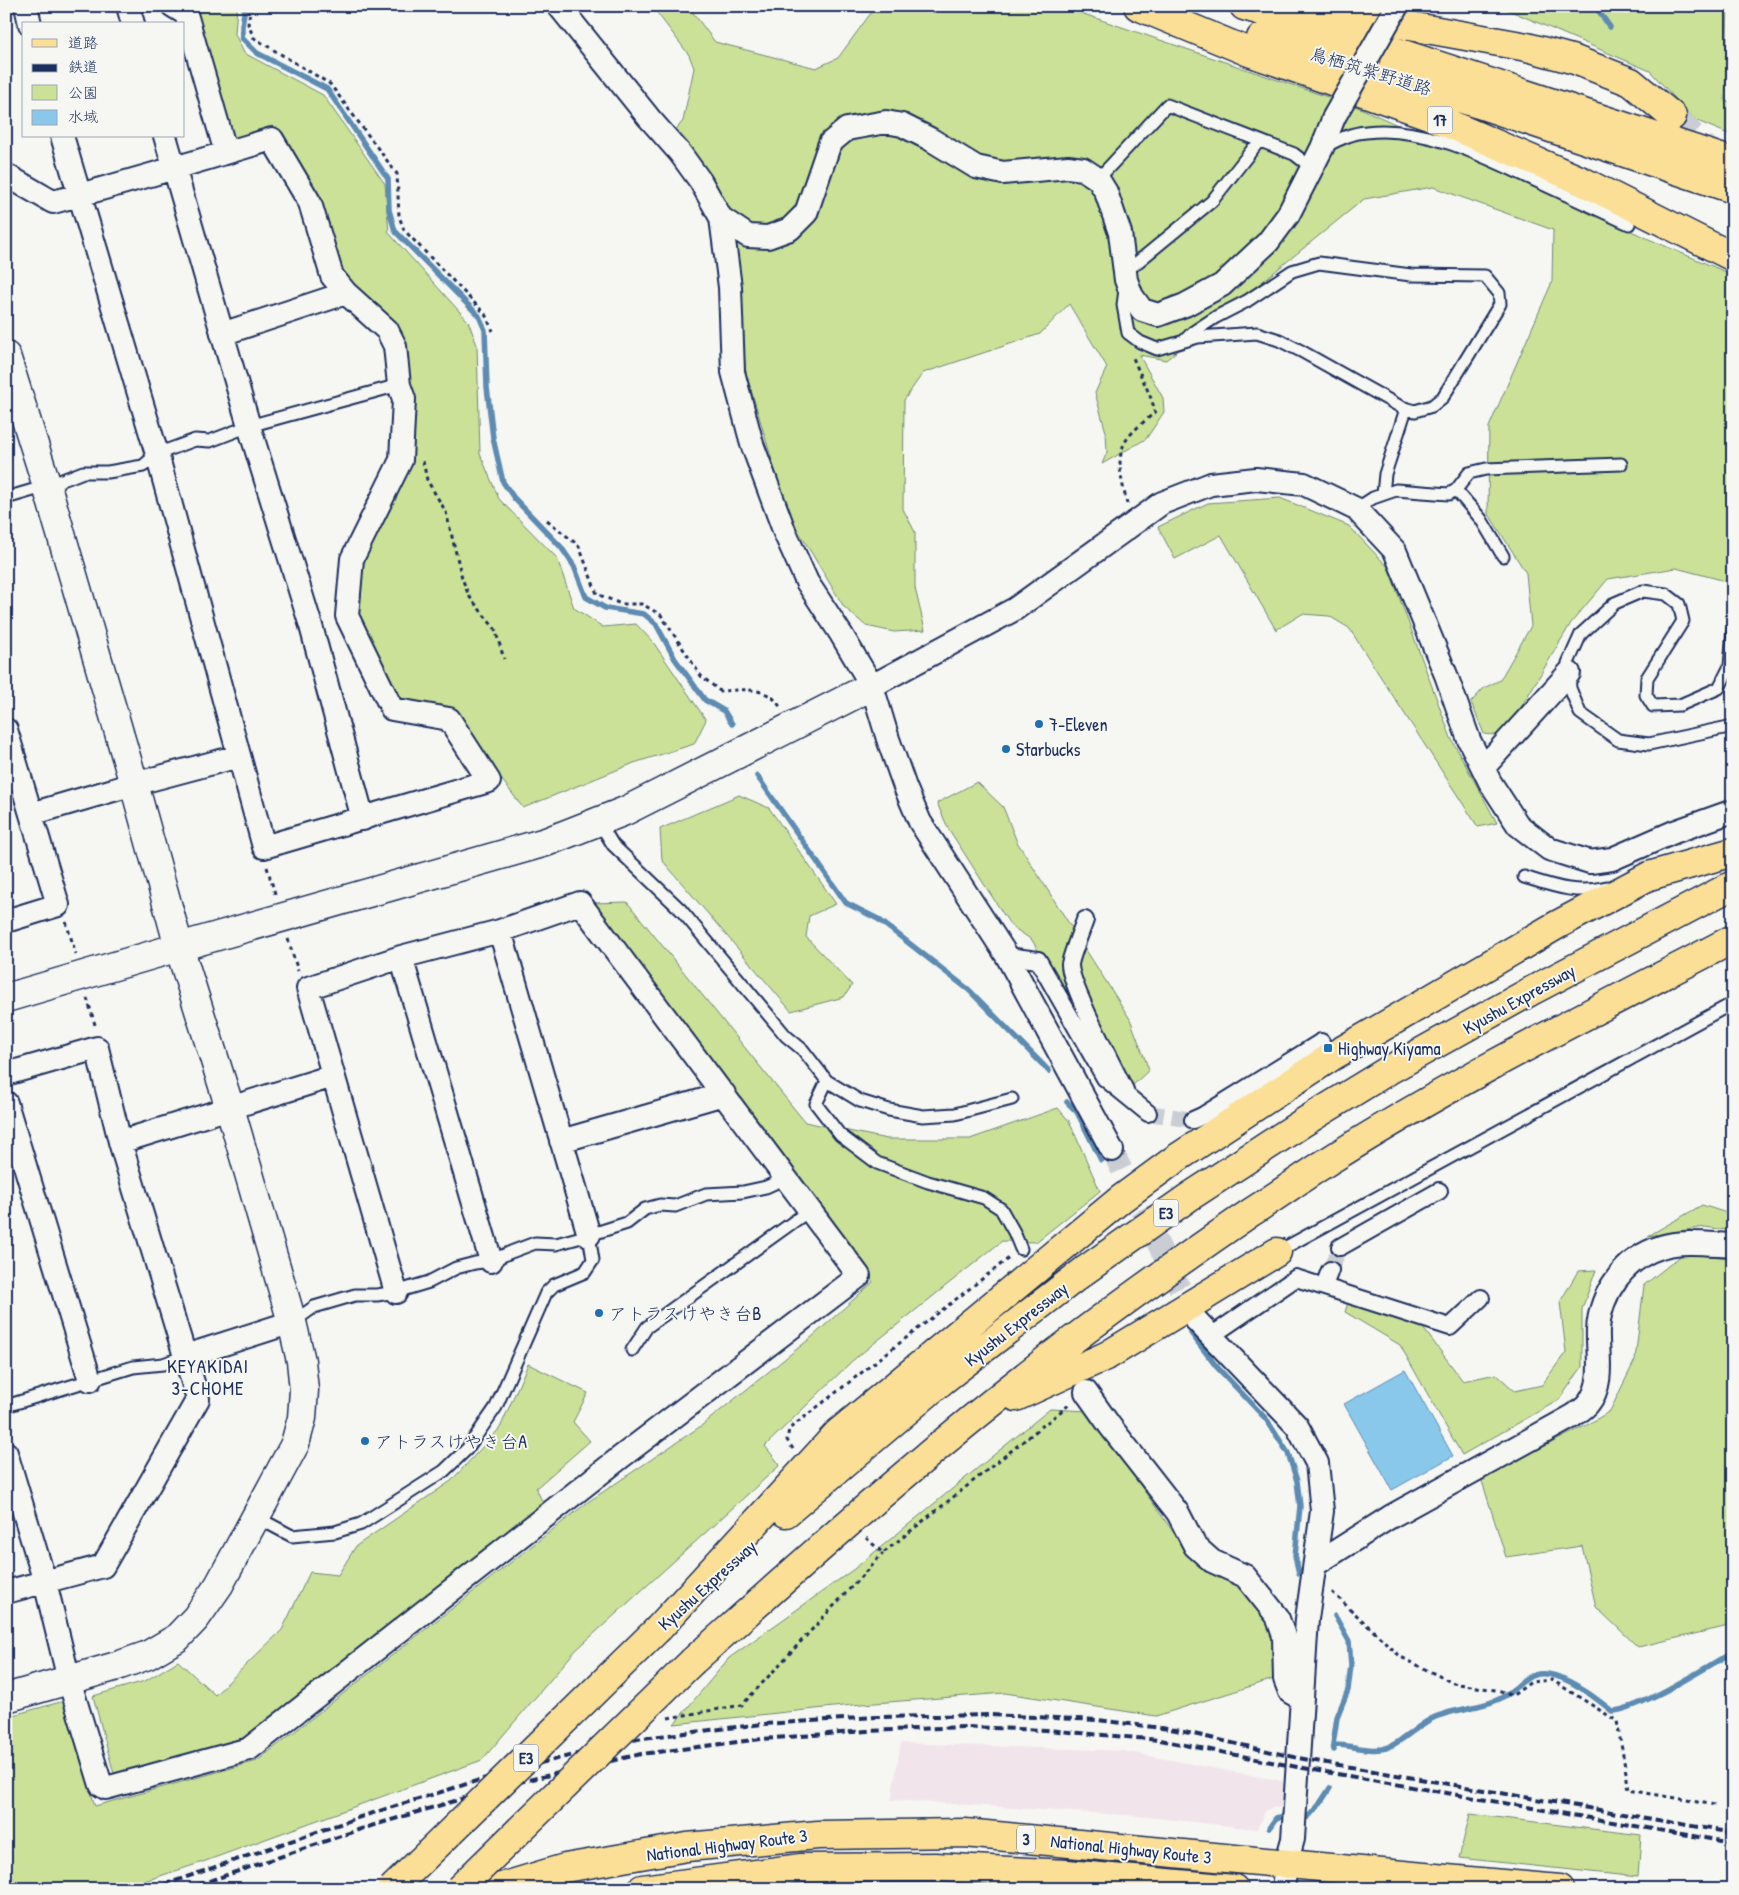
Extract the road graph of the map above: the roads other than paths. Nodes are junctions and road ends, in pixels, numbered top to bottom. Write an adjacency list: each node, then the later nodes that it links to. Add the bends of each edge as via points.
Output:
1 (26, 6): 10 (street)
2 (128, 6): 11 (street)
3 (173, 6): 16 (street, via 186,14)
4 (559, 6): 24 (street, via 680,153)
5 (1138, 6): 26 (main road, 17, via 1249,52 1445,122 1582,181)
6 (1148, 6): 22 (main road, 鳥栖筑紫野道路 / 17, via 1479,104)
7 (1244, 6): 18 (main road, 鳥栖筑紫野道路, via 1342,34)
8 (1322, 6): 12 (main road, via 1575,60 1631,82)
9 (1397, 6): 17 (street, bridge, via 1334,117)
10 (30, 22)
11 (132, 22)
12 (1672, 116)
13 (63, 138): 23 (street)
14 (166, 138): 19 (street)
15 (1259, 140): 17 (lane, via 1294,154); 21 (lane, via 1167,105); 27 (lane, via 1212,201)
16 (226, 153): 19 (street); 28 (street, via 272,139 310,202 332,276)
17 (1317, 157): 25 (lane, via 1344,137 1367,132 1400,132 1440,140 1481,155); 27 (street, via 1288,215 1268,242 1222,285 1158,315 1142,310 1132,296)
18 (1733, 162)
19 (174, 169): 23 (street); 29 (street)
20 (6, 175): 23 (street, via 53,202)
21 (1098, 179): 24 (street, via 1083,168 1003,173 976,167 923,135 886,122 847,128 830,143 806,214 790,229 768,238 748,236); 27 (street, via 1106,192 1120,233)
22 (1733, 189)
23 (78, 196): 35 (street)
24 (721, 218): 47 (street, via 730,287 733,372 752,444 807,582)
25 (1629, 224)
26 (1733, 257)
27 (1125, 274): 30 (lane, via 1123,305 1128,333 1157,349)
28 (346, 294): 29 (street); 32 (street, via 387,330 395,346)
29 (222, 334): 34 (street)
30 (1184, 341): 33 (lane, via 1257,333 1280,340); 33 (lane, via 1201,327 1292,271 1319,263 1411,275 1485,276 1499,293 1500,304 1489,324 1443,397 1432,406 1415,411)
31 (6, 356): 37 (street)
32 (399, 385): 34 (lane); 43 (street, via 404,399 400,460 352,559)
33 (1406, 409): 39 (lane, via 1385,474)
34 (249, 426): 35 (lane, via 210,441 195,440); 44 (street)
35 (156, 454): 37 (lane, via 143,466 83,472); 50 (street)
36 (1621, 464): 38 (lane, via 1486,469 1469,473)
37 (47, 486): 40 (lane); 52 (street)
38 (1456, 490): 39 (lane, via 1449,494 1396,490); 42 (lane, via 1481,519)
39 (1383, 494): 41 (lane)
40 (6, 498)
41 (1356, 509): 47 (street, via 1304,484 1256,479 1211,484 1162,503 1016,609); 51 (street, via 1395,552)
42 (1503, 556)
43 (347, 616): 44 (street); 55 (street, via 392,709 449,719 488,781)
44 (312, 626): 55 (street)
45 (1733, 630): 46 (lane, via 1730,666 1719,688 1680,705 1653,706 1646,695 1648,678 1683,622 1679,604 1666,594 1643,591 1615,603 1581,634 1568,663)
46 (1569, 673): 48 (lane, via 1570,688 1580,713 1618,740 1649,744); 51 (street)
47 (872, 686): 56 (street); 66 (street, via 888,740 920,822)
48 (1733, 726)
49 (6, 730): 54 (street)
50 (238, 756): 52 (street); 55 (street, via 264,847)
51 (1483, 768): 53 (street, via 1518,825 1549,849 1590,862 1612,858)
52 (134, 784): 54 (street); 65 (street)
53 (1733, 811)
54 (32, 814): 62 (street, via 58,905)
55 (363, 819)
56 (599, 822): 65 (street, via 546,842); 73 (lane, via 613,845 681,910 786,1036 804,1050)
57 (1733, 852): 58 (main road)
58 (1648, 876): 59 (lane, via 1592,891 1558,888); 111 (main road, via 1557,925 1331,1057 1174,1160 1121,1199 838,1433)
59 (1524, 877)
60 (1733, 885): 111 (main road, Kyushu Expressway / E3, via 1389,1070 1189,1197 1084,1271 943,1380 802,1498)
61 (1085, 920): 75 (street, via 1070,965 1091,1022)
62 (6, 921)
63 (500, 930): 67 (street); 74 (street, via 580,903); 81 (street)
64 (1733, 939): 105 (main road, via 1555,1032 1329,1160 1108,1312)
65 (179, 947): 68 (street); 78 (street)
66 (1007, 956): 75 (street, via 1038,960 1106,1078); 83 (street)
67 (401, 957): 72 (street, via 308,988); 92 (street)
68 (6, 998)
69 (1733, 1003): 91 (lane)
70 (1321, 1042): 80 (street)
71 (6, 1074): 82 (street, via 97,1048)
72 (333, 1076): 78 (street); 95 (street)
73 (827, 1081): 76 (lane, via 860,1101 924,1116 954,1114); 90 (lane, via 816,1104 840,1135 878,1163 984,1198 1001,1209)
74 (724, 1094): 81 (street); 84 (street)
75 (1128, 1097): 79 (street)
76 (1012, 1099)
77 (6, 1103): 102 (street)
78 (230, 1108): 82 (street); 98 (street)
79 (1148, 1113)
80 (1193, 1120)
81 (561, 1141): 87 (street)
82 (120, 1142): 101 (street)
83 (1112, 1150)
84 (786, 1178): 86 (street); 87 (lane, via 742,1192 706,1194 675,1206 645,1209 627,1223)
85 (1439, 1191): 89 (street)
86 (810, 1210): 100 (lane, via 647,1327); 112 (street, via 859,1276 621,1457 249,1749 106,1788 101,1785)
87 (589, 1235): 92 (lane, via 556,1244 535,1243); 107 (lane, via 593,1260 585,1272 554,1285 546,1293 496,1408 467,1449 444,1471 361,1524 335,1532 292,1536)
88 (1733, 1245): 108 (street, via 1695,1243 1661,1247 1637,1259 1617,1277 1603,1303 1598,1330 1598,1385 1588,1404 1574,1416 1390,1516)
89 (1340, 1247)
90 (1021, 1249)
91 (1277, 1252): 105 (main road, via 1108,1355)
92 (491, 1261): 95 (lane, via 456,1268 429,1282)
93 (1330, 1270): 94 (street)
94 (1324, 1286): 96 (street, via 1450,1326); 99 (street, via 1296,1278)
95 (396, 1292): 98 (lane, via 355,1295 314,1307)
96 (1481, 1298)
97 (1195, 1319): 99 (street)
98 (292, 1322): 101 (street); 107 (street, via 302,1361 302,1418 295,1444)
99 (1211, 1336): 108 (street, via 1297,1426 1316,1463 1322,1511)
100 (632, 1350)
101 (186, 1356): 102 (lane); 109 (street, via 198,1400 102,1566)
102 (90, 1380): 104 (lane)
103 (1086, 1392): 114 (street, via 1178,1512 1195,1546 1212,1561 1245,1576 1277,1616 1284,1636 1285,1679 1290,1692)
104 (6, 1406)
105 (973, 1418): 117 (main road, bridge, via 823,1544 693,1660)
106 (6, 1453): 109 (street)
107 (256, 1518): 112 (street, via 220,1585 177,1638 148,1655)
108 (1316, 1564): 114 (street, via 1307,1619)
109 (45, 1582): 110 (street); 112 (street)
110 (6, 1592)
111 (659, 1628): 116 (main road, Kyushu Expressway / E3, bridge)
112 (70, 1680): 113 (street)
113 (6, 1698)
114 (1302, 1699): 115 (street, via 1293,1839)
115 (1284, 1876): 118 (main road, National Highway Route 3 / 3, via 965,1833 818,1835 687,1847 565,1868); 121 (main road, National Highway Route 3 / 3)
116 (392, 1889)
117 (459, 1889)
118 (495, 1889)
119 (642, 1889): 120 (main road, National Highway Route 3 / 3, via 801,1868 935,1867 1067,1874)
120 (1234, 1889)
121 (1560, 1889)

